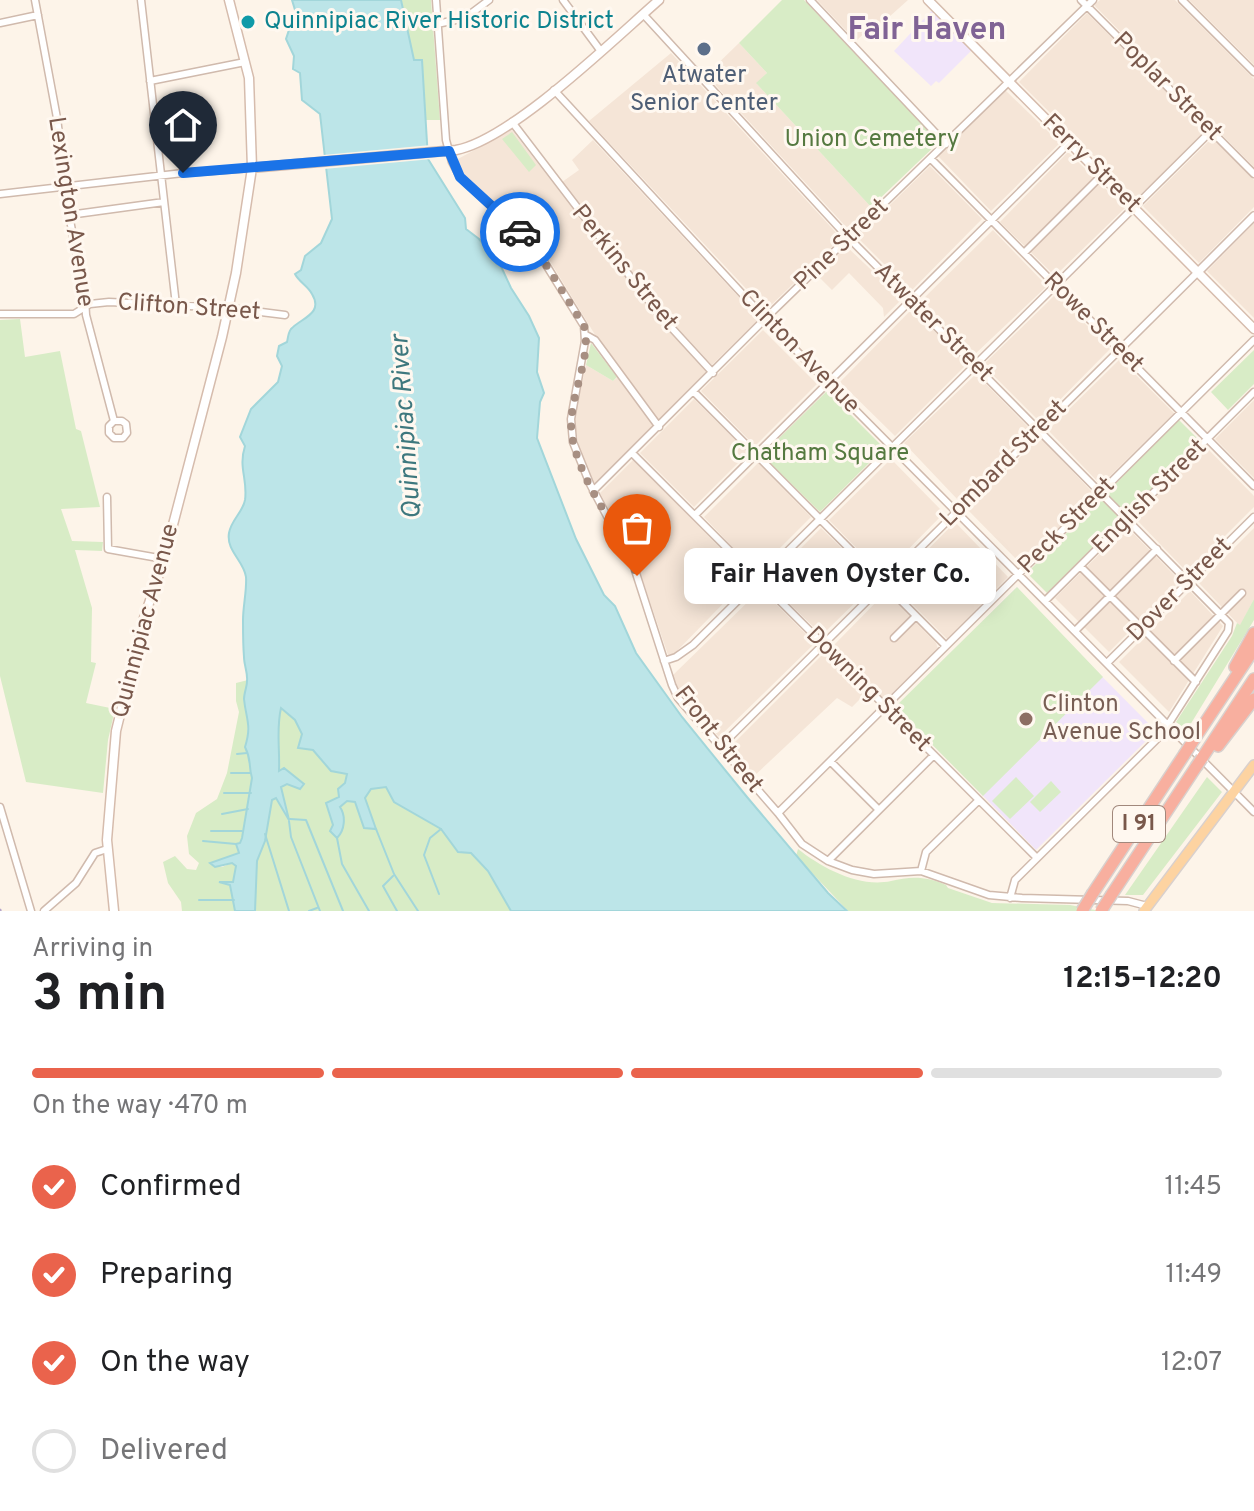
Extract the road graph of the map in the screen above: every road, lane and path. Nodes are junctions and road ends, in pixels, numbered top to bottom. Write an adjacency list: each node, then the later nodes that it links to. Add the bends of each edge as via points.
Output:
1 (35, 0): 13 (street, Lexington Avenue)
2 (141, 0): 19 (street)
3 (229, 0): 17 (main road, Quinnipiac Avenue)
4 (436, 0): 15 (street)
5 (489, 0): 15 (street, via 465,18)
6 (563, 0): 16 (street)
7 (659, 0): 12 (main road)
8 (810, 0): 25 (street)
9 (928, 0): 20 (main road, Ferry Street)
10 (1182, 0): 18 (street)
11 (1087, 2): 20 (street, Pine Street); 23 (street, Poplar Street)
12 (643, 14): 16 (main road); 39 (street, Atwater Street)
13 (38, 15): 14 (street); 32 (street, Lexington Avenue)
14 (0, 23)
15 (437, 24): 26 (street)
16 (600, 50): 21 (main road)
17 (245, 62): 19 (street); 28 (main road, Quinnipiac Avenue)
18 (1254, 72)
19 (150, 81): 30 (street)
20 (1009, 81): 24 (main road, Ferry Street); 25 (street, Pine Street)
21 (554, 90): 22 (main road); 49 (street, Clinton Avenue)
22 (512, 122): 26 (main road, via 470,146); 55 (street, Perkins Street, via 658,313)
23 (1211, 131): 29 (street, Poplar Street); 35 (street)
24 (1070, 142): 31 (main road, Ferry Street); 38 (street)
25 (946, 144): 27 (street, Pine Street)
26 (449, 151): 28 (main road); 51 (street, via 460,177 535,247)
27 (931, 159): 38 (street, Rowe Street); 39 (street, Pine Street)
28 (252, 168): 30 (street); 46 (main road, Quinnipiac Avenue)
29 (1254, 174)
30 (162, 175): 32 (street); 34 (street)
31 (1102, 175): 35 (main road, Ferry Street); 40 (street)
32 (65, 187): 33 (street); 36 (street, Lexington Avenue)
33 (0, 194)
34 (164, 202): 36 (street); 44 (street)
35 (1134, 207): 41 (main road, Ferry Street); 42 (street)
36 (69, 215): 45 (street, Lexington Avenue)
37 (1254, 216): 41 (street, Lombard Street)
38 (992, 220): 40 (street, Rowe Street); 43 (street)
39 (849, 237): 43 (street, Atwater Street); 49 (street, Pine Street)
40 (1024, 253): 42 (street, Rowe Street)
41 (1198, 272): 50 (main road, Ferry Street); 53 (street, Lombard Street)
42 (1056, 285): 53 (street, Rowe Street); 54 (street)
43 (911, 300): 54 (street, Atwater Street); 56 (street)
44 (176, 305): 45 (street, Clifton Street, via 109,302); 46 (street, Clifton Street)
45 (85, 307): 47 (street, Clifton Street, via 67,315); 60 (street, Lexington Avenue)
46 (231, 308): 48 (street, Clifton Street); 77 (main road, Quinnipiac Avenue)
47 (1, 311)
48 (285, 315)
49 (766, 319): 55 (street, Pine Street); 56 (street, Clinton Avenue)
50 (1254, 329)
51 (586, 335): 61 (street); 68 (street, Front Street, via 571,431)
52 (1254, 340): 59 (street, Peck Street)
53 (1119, 350): 59 (street, Rowe Street); 62 (street, Lombard Street)
54 (975, 365): 62 (street, Atwater Street); 64 (street)
55 (713, 373): 57 (street, Pine Street)
56 (828, 383): 64 (street, Clinton Avenue); 66 (street)
57 (694, 392): 61 (street, Pine Street); 66 (street)
58 (1254, 392): 63 (street, English Street)
59 (1181, 413): 63 (street, Rowe Street); 69 (street, Peck Street)
60 (114, 421)
61 (659, 427): 65 (street, Pine Street)
62 (1039, 430): 69 (street, Atwater Street); 71 (street, Lombard Street)
63 (1207, 439): 67 (street, Rowe Street); 75 (street, English Street)
64 (892, 447): 71 (street, Clinton Avenue); 74 (street)
65 (632, 453): 68 (street, Pine Street); 72 (street, Downing Street)
66 (756, 454): 72 (street); 74 (street)
67 (1254, 486)
68 (593, 491): 95 (street, Front Street, via 634,567)
69 (1101, 492): 75 (street, Atwater Street); 79 (street, Peck Street)
70 (107, 497): 77 (street, via 108,549)
71 (956, 512): 79 (street, Clinton Avenue); 82 (street, Lombard Street)
72 (695, 515): 80 (street, Downing Street)
73 (1254, 517): 81 (street, Dover Street)
74 (820, 519): 80 (street); 82 (street)
75 (1127, 519): 76 (street, Atwater Street); 78 (street, English Street)
76 (1157, 549): 81 (street, Atwater Street); 84 (street)
77 (164, 559): 115 (main road, Quinnipiac Avenue, via 116,731)
78 (1080, 566): 84 (street); 85 (street, English Street)
79 (1019, 574): 85 (street, Clinton Avenue); 93 (street, Peck Street)
80 (758, 580): 92 (street, Downing Street); 95 (street, via 693,645)
81 (1189, 582): 86 (street, Atwater Street); 88 (street, Dover Street)
82 (885, 583): 87 (street); 92 (street, Lombard Street)
83 (1242, 593): 86 (street)
84 (1111, 597): 88 (street); 89 (street)
85 (1045, 601): 89 (street, Clinton Avenue)
86 (1221, 614): 96 (street); 99 (street, Atwater Street, via 1230,625)
87 (916, 616): 91 (street); 93 (street)
88 (1142, 628): 96 (street); 97 (street, Dover Street)
89 (1075, 631): 97 (street, Clinton Avenue)
90 (1254, 633): 100 (highway, via 1236,663)
91 (894, 638)
92 (823, 644): 102 (street, Downing Street); 104 (street, Lombard Street)
93 (946, 646): 102 (street, Peck Street)
94 (1254, 649): 100 (highway, I 91)
95 (664, 661): 104 (street, Front Street, via 678,698)
96 (1174, 661): 99 (street)
97 (1107, 663): 103 (street, Clinton Avenue)
98 (1254, 679): 106 (highway, I 91)
99 (1196, 682): 103 (street)
100 (1233, 682): 124 (highway, I 91, bridge)
101 (1254, 699): 106 (highway)
102 (886, 706): 105 (street, Downing Street); 107 (street, Peck Street)
103 (1168, 725): 109 (street, Clinton Avenue); 116 (street)
104 (721, 746): 114 (street, Front Street)
105 (934, 755): 110 (street, Downing Street); 112 (street)
106 (1203, 757): 125 (highway, I 91, bridge)
107 (831, 762): 112 (street); 114 (street, Peck Street)
108 (1254, 765): 109 (main road)
109 (1234, 791): 113 (street, Clinton Avenue); 120 (main road)
110 (979, 800): 116 (street, Downing Street); 118 (street, via 926,852)
111 (0, 807): 121 (street)
112 (879, 810): 117 (street)
113 (1254, 812)
114 (778, 813): 117 (street, Front Street, via 802,844)
115 (107, 849): 122 (street, via 95,853 76,883); 123 (main road, Quinnipiac Avenue)
116 (1037, 858): 119 (street, via 1015,880)
117 (828, 861): 118 (street, Front Street, via 874,874)
118 (921, 871): 119 (street, Front Street)
119 (1010, 898): 120 (street, Front Street, via 1128,901)
120 (1145, 908)
121 (31, 911)
122 (44, 911)
123 (114, 911)
124 (1082, 911)
125 (1101, 911)

